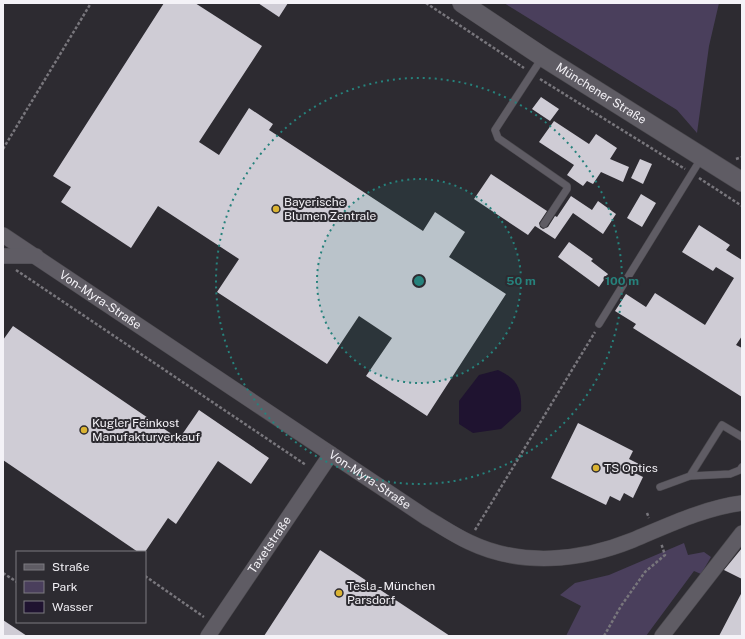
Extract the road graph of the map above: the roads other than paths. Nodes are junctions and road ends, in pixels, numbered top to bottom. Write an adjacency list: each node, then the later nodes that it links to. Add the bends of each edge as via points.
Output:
1 (462, 3): 2 (street, Münchener Straße)
2 (543, 57): 3 (street, Münchener Straße); 5 (lane, via 495,130 498,138 567,186)
3 (702, 157): 4 (street, Münchener Straße); 11 (lane)
4 (742, 182)
5 (544, 224)
6 (3, 235): 9 (street, Von-Myra-Straße)
7 (3, 238): 8 (street, via 6,244)
8 (3, 250)
9 (37, 256): 10 (street); 13 (street, Von-Myra-Straße)
10 (7, 261)
11 (599, 324)
12 (742, 437): 15 (lane, via 722,425)
13 (331, 454): 17 (street, Von-Myra-Straße, via 468,542 518,558 572,557 612,548 704,511); 19 (street, Taxetstraße)
14 (742, 467): 15 (lane, via 730,474)
15 (690, 476): 16 (lane)
16 (660, 487)
17 (742, 503)
18 (742, 533): 20 (street)
19 (208, 636)
20 (662, 636)

